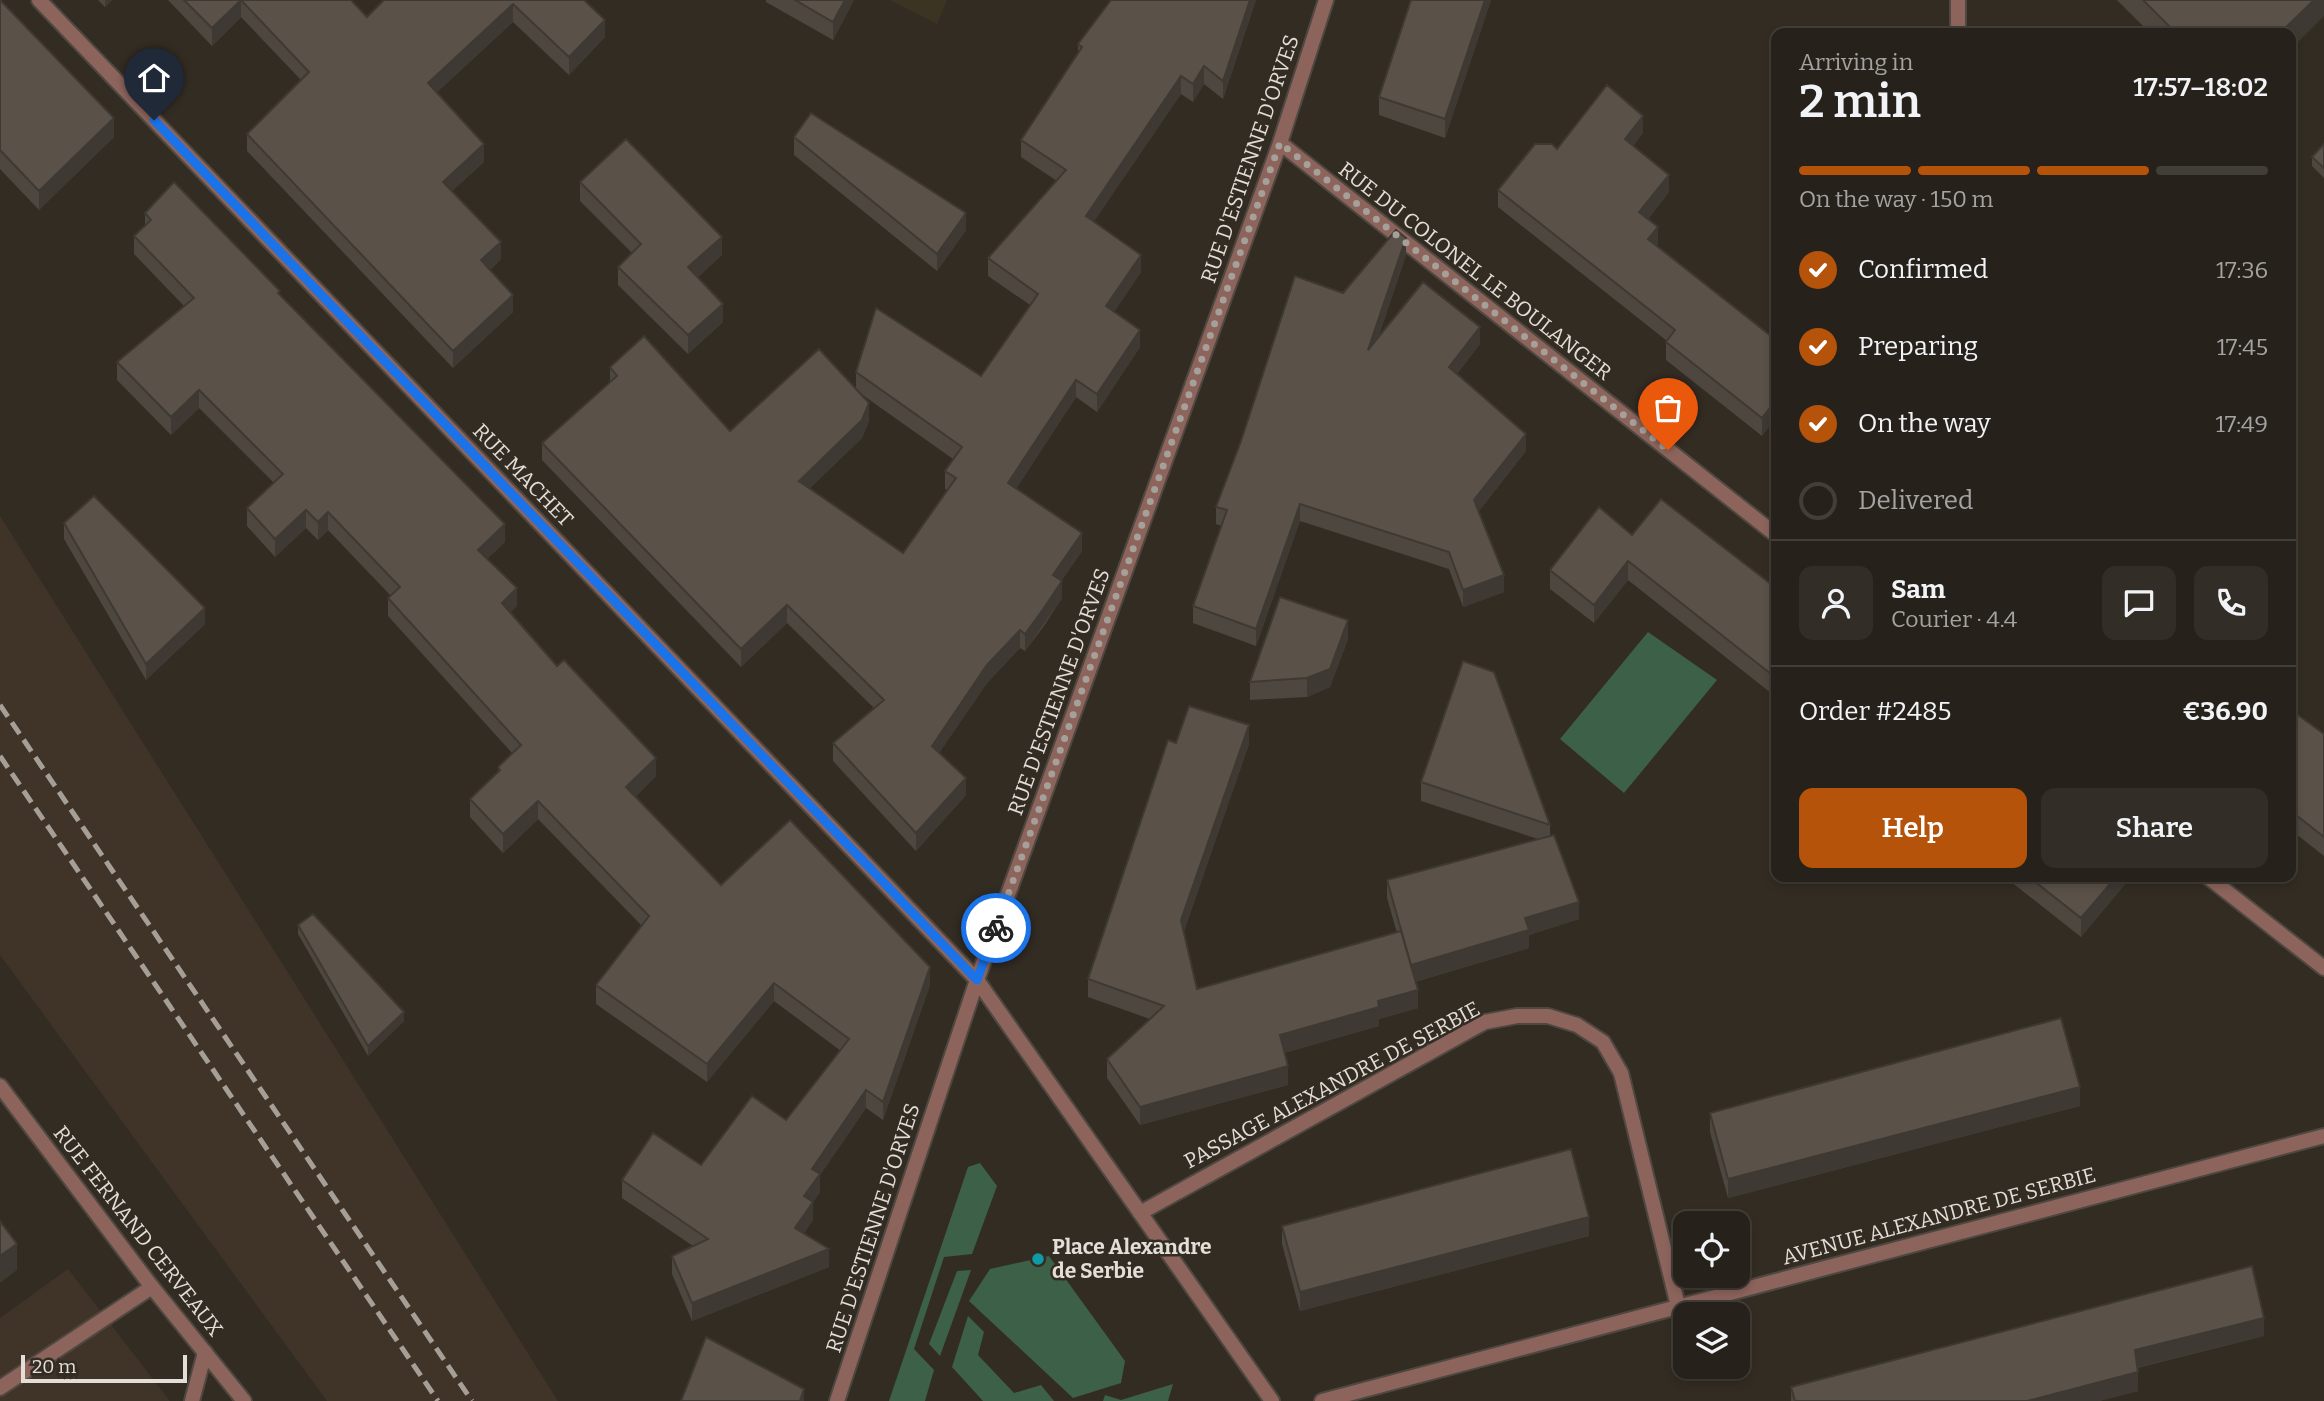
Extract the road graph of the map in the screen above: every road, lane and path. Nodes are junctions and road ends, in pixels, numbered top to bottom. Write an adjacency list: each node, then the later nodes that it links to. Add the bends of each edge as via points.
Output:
1 (39, 0): 9 (street, RUE MACHET)
2 (1326, 0): 5 (street, RUE D'ESTIENNE D'ORVES)
3 (1958, 0): 4 (street)
4 (1958, 28)
5 (1280, 143): 6 (street, RUE DU COLONEL LE BOULANGER); 9 (street, RUE D'ESTIENNE D'ORVES)
6 (1771, 531)
7 (2214, 882): 8 (street)
8 (2324, 968)
9 (977, 980): 12 (street); 21 (street, RUE D'ESTIENNE D'ORVES)
10 (0, 1086): 13 (street, RUE FERNAND CERVEAUX)
11 (2324, 1136): 15 (street, AVENUE ALEXANDRE DE SERBIE)
12 (1140, 1213): 14 (street, PASSAGE ALEXANDRE DE SERBIE, via 1485,1022 1548,1016 1577,1025 1603,1042 1621,1073); 22 (street)
13 (152, 1287): 17 (street, RUE FERNAND CERVEAUX); 18 (street)
14 (1677, 1302)
15 (1693, 1302)
16 (1673, 1307): 23 (street, AVENUE ALEXANDRE DE SERBIE)
17 (205, 1352): 19 (street); 20 (street, RUE FERNAND CERVEAUX)
18 (0, 1388)
19 (192, 1401)
20 (244, 1401)
21 (837, 1401)
22 (1272, 1401)
23 (1322, 1401)

